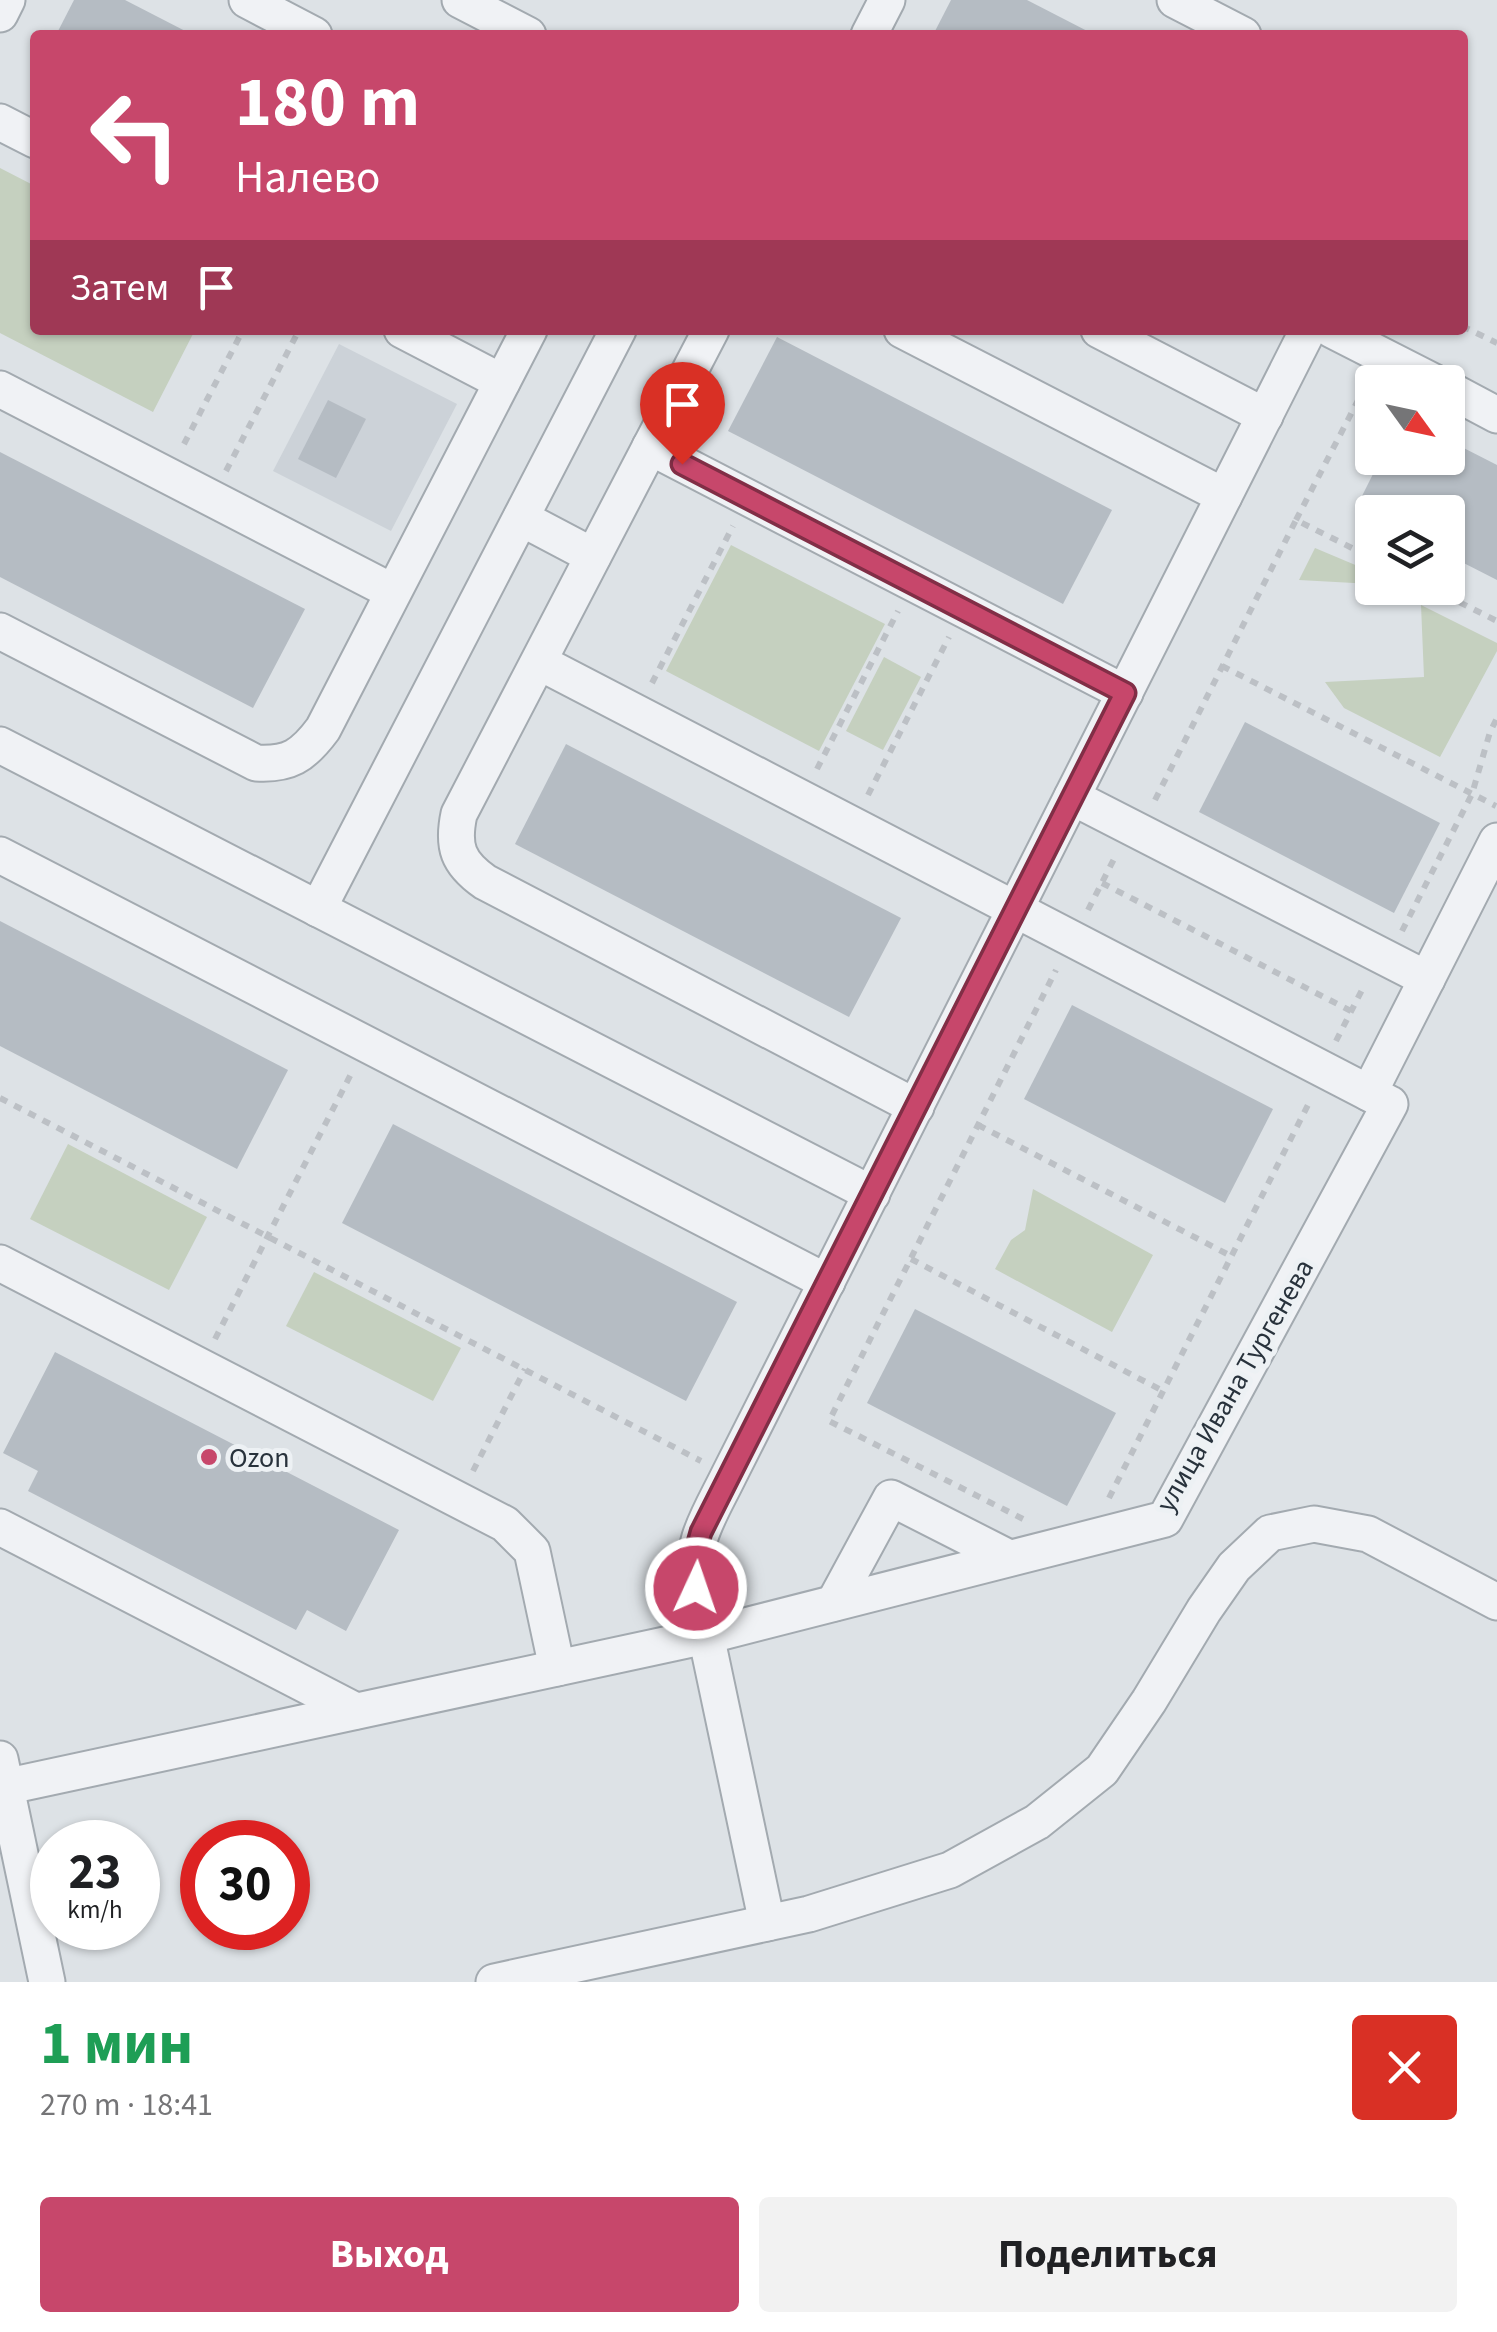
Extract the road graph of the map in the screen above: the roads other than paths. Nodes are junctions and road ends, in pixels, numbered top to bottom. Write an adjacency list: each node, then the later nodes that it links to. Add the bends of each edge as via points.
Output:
1 (7, 0): 6 (street)
2 (247, 0): 7 (street)
3 (460, 0): 8 (street)
4 (887, 0): 9 (street)
5 (1175, 0): 10 (street)
6 (0, 14)
7 (304, 30)
8 (518, 30)
9 (872, 30)
10 (1233, 30)
11 (0, 122): 12 (street)
12 (30, 137)
13 (412, 335): 22 (street)
14 (526, 335): 22 (street)
15 (615, 335): 29 (street)
16 (708, 335): 27 (street)
17 (912, 335): 28 (street)
18 (1109, 335): 26 (street)
19 (1306, 335): 26 (street)
20 (1342, 335): 21 (street)
21 (1401, 365)
22 (502, 382): 31 (street)
23 (0, 389): 31 (street)
24 (1465, 398): 25 (street)
25 (1497, 415)
26 (1265, 416): 28 (street)
27 (650, 448): 30 (street); 34 (street)
28 (1224, 496): 34 (street)
29 (520, 518): 30 (street); 40 (street)
30 (593, 556): 33 (street)
31 (394, 592): 32 (street, via 323,729 310,747 273,764 256,763)
32 (0, 631)
33 (539, 662): 39 (street); 43 (street, via 460,814 458,854 469,870)
34 (1125, 693): 36 (street)
35 (0, 745): 40 (street)
36 (1072, 797): 39 (street); 41 (street)
37 (1497, 841): 41 (street, улица Ивана Тургенева)
38 (0, 854): 46 (street)
39 (1016, 909): 42 (street); 43 (street)
40 (318, 910): 44 (street)
41 (1427, 978): 42 (street, улица Ивана Тургенева)
42 (1380, 1098): 48 (street, улица Ивана Тургенева, via 1166,1519)
43 (916, 1107): 44 (street)
44 (872, 1194): 46 (street)
45 (0, 1263): 52 (street, via 505,1524 532,1551)
46 (827, 1282): 51 (street, via 701,1532 694,1557)
47 (0, 1527): 53 (street)
48 (1009, 1558): 50 (street, улица Ивана Тургенева); 50 (street, via 891,1498)
49 (1497, 1602): 55 (street, via 1368,1534 1314,1524 1270,1534 1234,1567 1102,1770 1036,1822 950,1870)
50 (834, 1603): 51 (street, улица Ивана Тургенева)
51 (706, 1636): 52 (street, улица Ивана Тургенева); 55 (street)
52 (557, 1668): 53 (street, улица Ивана Тургенева)
53 (356, 1711): 54 (street, улица Ивана Тургенева)
54 (2, 1778): 56 (street)
55 (767, 1923): 57 (street)
56 (48, 1982)
57 (494, 1982)

